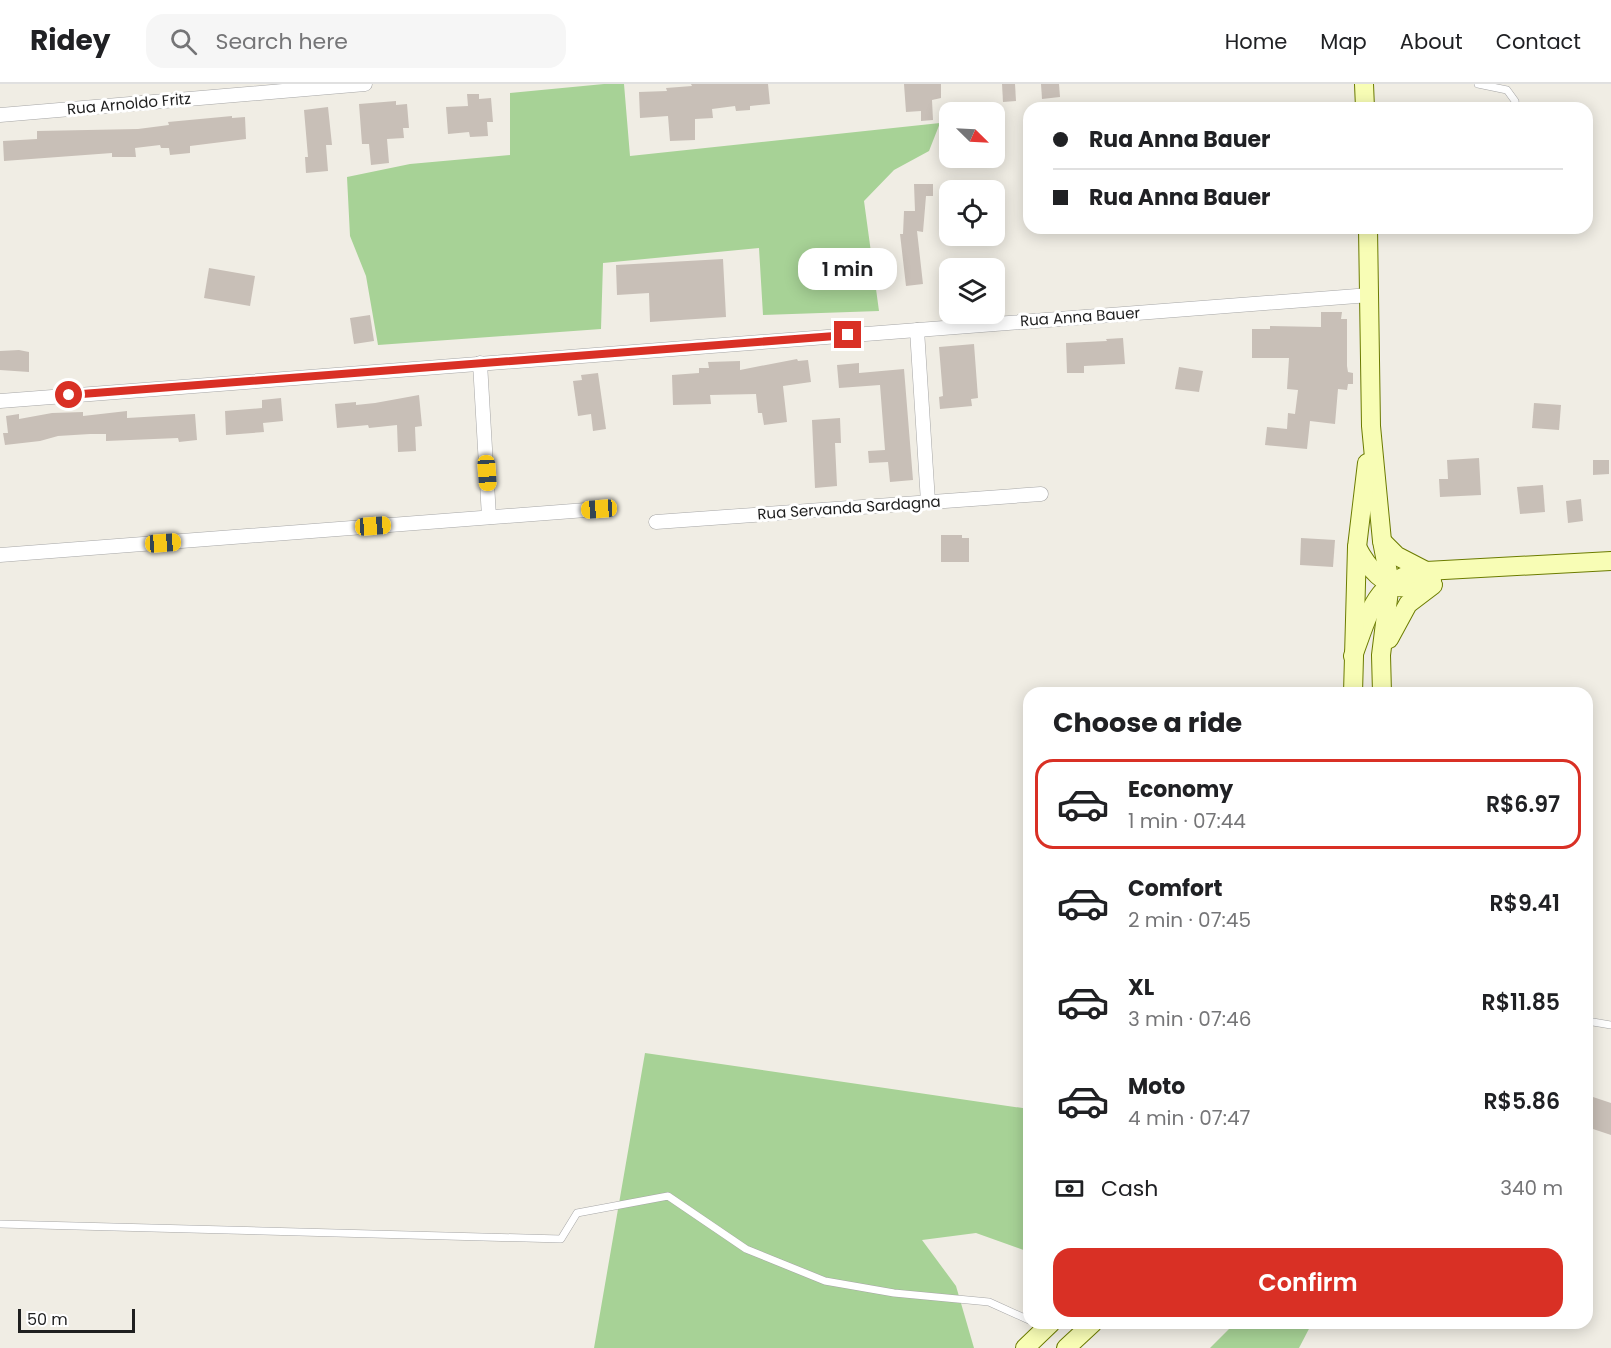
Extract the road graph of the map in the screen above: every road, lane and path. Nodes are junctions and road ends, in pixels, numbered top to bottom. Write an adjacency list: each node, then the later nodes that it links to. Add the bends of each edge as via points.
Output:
1 (365, 84): 6 (street, Rua Arnoldo Fritz)
2 (1364, 84): 5 (main road)
3 (1478, 84): 4 (lane, via 1507,90)
4 (1515, 101)
5 (1365, 102)
6 (0, 115)
7 (1368, 234): 8 (main road)
8 (1370, 295): 9 (street, Rua Anna Bauer); 12 (main road)
9 (917, 330): 10 (street, Rua Anna Bauer); 14 (street)
10 (480, 363): 11 (street, Rua Anna Bauer); 16 (street)
11 (0, 400)
12 (1371, 426): 18 (main road); 19 (main road)
13 (1041, 494): 14 (street, Rua Servanda Sardagna)
14 (928, 502): 17 (street, Rua Servanda Sardagna)
15 (599, 509): 16 (street)
16 (489, 517): 20 (street)
17 (656, 522)
18 (1382, 541): 23 (main road, via 1397,556); 25 (main road)
19 (1357, 547): 25 (main road, via 1368,565); 27 (main road)
20 (0, 555)
21 (1611, 561): 22 (main road)
22 (1468, 569): 23 (main road); 24 (main road)
23 (1426, 571): 25 (main road)
24 (1447, 575): 25 (main road, via 1408,588); 26 (main road, via 1408,604)
25 (1390, 583): 26 (main road); 27 (main road, via 1368,615)
26 (1381, 655): 29 (main road)
27 (1353, 656): 28 (main road)
28 (1353, 687)
29 (1382, 687)
30 (1593, 1022): 31 (lane)
31 (1611, 1025)
32 (0, 1224): 33 (lane, via 561,1239 577,1213 668,1196 746,1249 825,1281 894,1293 989,1302)
33 (1023, 1317)
34 (1041, 1329): 37 (main road)
35 (1048, 1329): 38 (main road)
36 (1087, 1329): 38 (main road)
37 (1025, 1348)
38 (1066, 1348)

